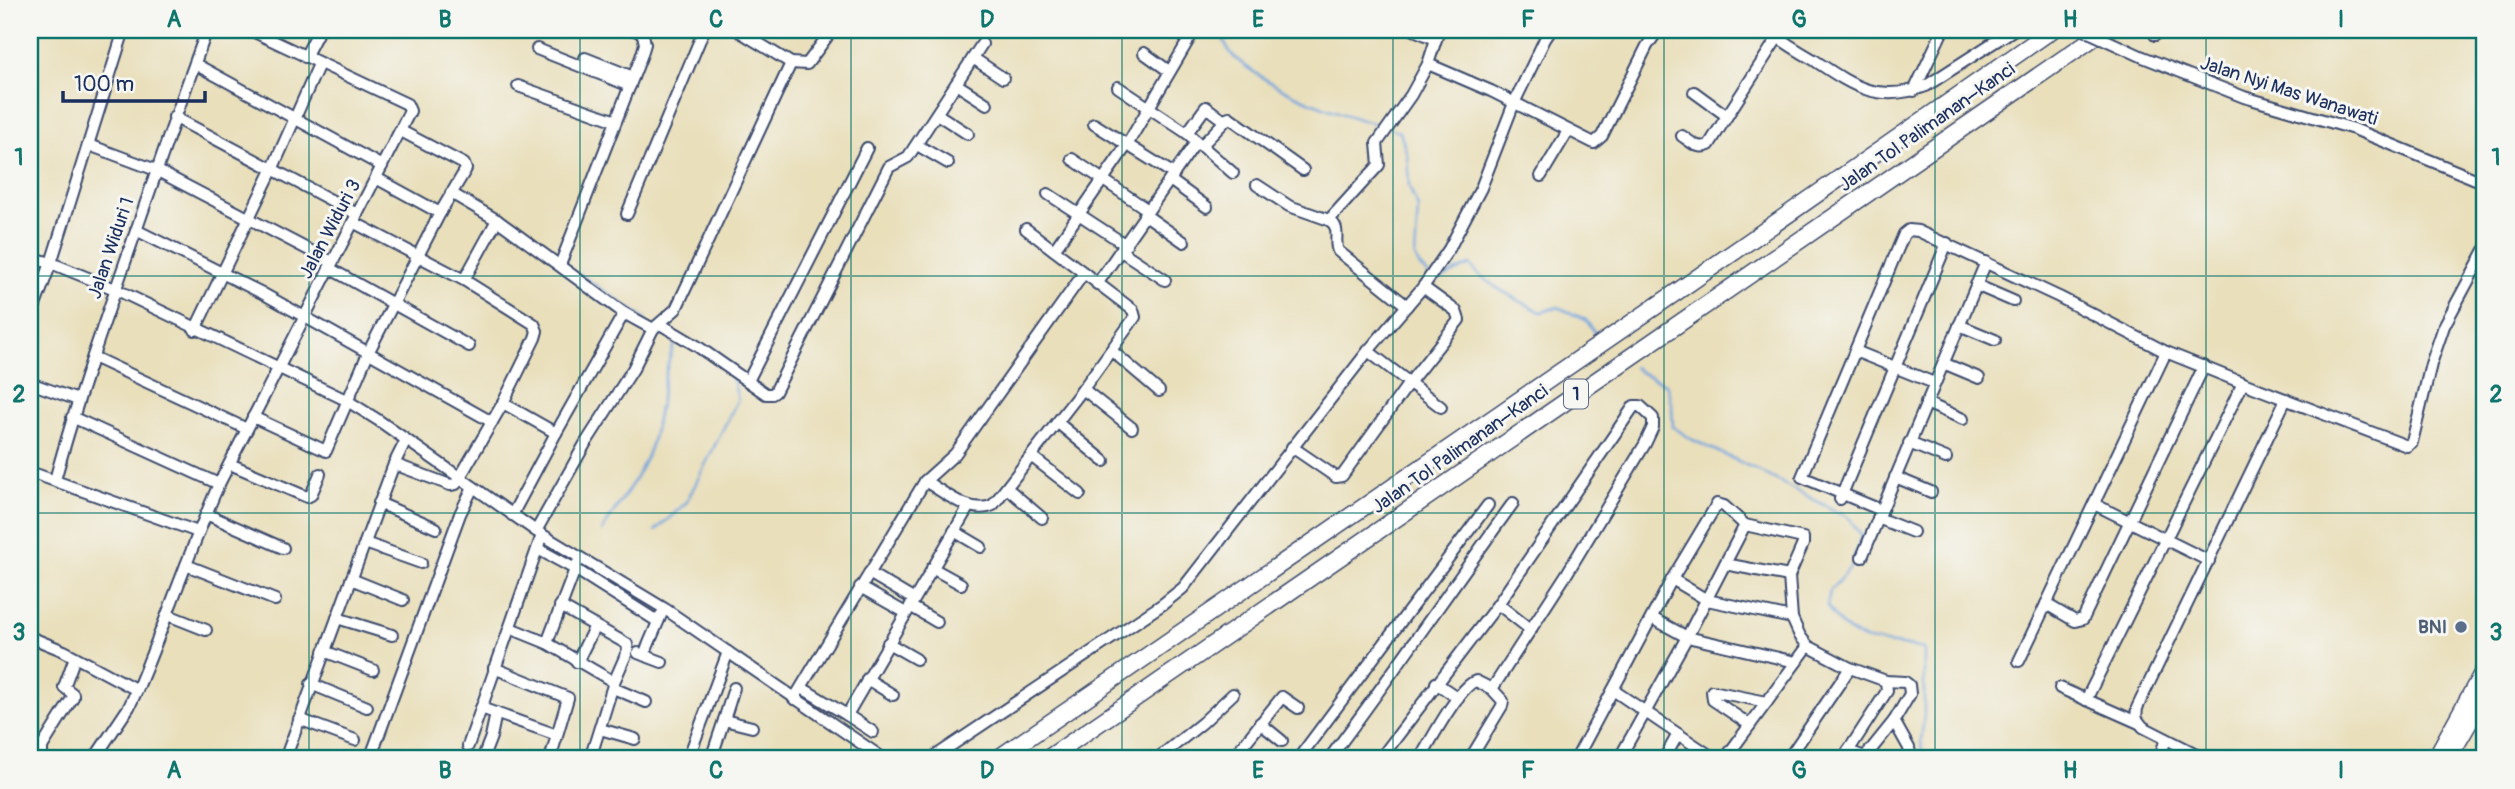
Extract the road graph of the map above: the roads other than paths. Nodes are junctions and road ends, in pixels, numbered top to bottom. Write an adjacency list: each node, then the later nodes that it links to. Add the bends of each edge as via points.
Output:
1 (124, 30): 56 (street)
2 (208, 30): 29 (street, Jalan Widuri 1)
3 (250, 30): 25 (street)
4 (319, 30): 25 (street)
5 (635, 30): 34 (street, via 643,34 645,44)
6 (705, 30): 7 (street); 78 (street)
7 (712, 30)
8 (737, 30): 28 (street)
9 (832, 30): 28 (street, via 807,64)
10 (1190, 30): 32 (street, via 1192,34)
11 (1414, 30): 20 (street)
12 (1552, 30): 40 (street)
13 (1658, 30): 51 (street, via 1597,143)
14 (1768, 30): 21 (street)
15 (1943, 30): 38 (street)
16 (2052, 30): 301 (highway, Jalan Tol Palimanan–Kanci / 1)
17 (2084, 30): 71 (street, Jalan Nyi Mas Wanawati, bridge, via 2191,78 2354,129)
18 (2105, 30): 302 (highway, Jalan Tol Palimanan–Kanci / 1)
19 (2008, 31): 38 (street)
20 (1437, 34): 31 (street)
21 (1778, 37): 38 (street, via 1865,90 1880,94); 44 (street)
22 (982, 44): 27 (street)
23 (537, 49): 34 (street)
24 (1144, 53): 32 (street)
25 (305, 57): 30 (street)
26 (585, 58): 34 (street)
27 (973, 58): 33 (street); 35 (street)
28 (790, 63): 112 (street, via 676,309)
29 (195, 64): 45 (street, Jalan Widuri 1); 46 (street)
30 (319, 64): 46 (street); 50 (street, Jalan Widuri 3, via 410,107)
31 (1428, 64): 40 (street); 83 (street, via 1377,143 1379,165)
32 (1169, 71): 42 (street)
33 (1003, 78)
34 (631, 81): 48 (street)
35 (957, 84): 41 (street); 43 (street)
36 (518, 86): 48 (street)
37 (1118, 87): 42 (street)
38 (1914, 91)
39 (1693, 92): 44 (street)
40 (1514, 103): 51 (street); 102 (street, via 1466,220)
41 (987, 104)
42 (1148, 108): 52 (street); 58 (street)
43 (937, 114): 53 (street); 57 (street)
44 (1727, 116): 54 (street, via 1709,145 1697,146)
45 (174, 117): 63 (street, Jalan Widuri 1); 64 (street)
46 (295, 118): 62 (street); 64 (street)
47 (1223, 120): 52 (street, via 1206,107); 55 (street); 65 (street, via 1232,118)
48 (616, 121): 96 (street)
49 (1094, 124): 58 (street)
50 (401, 131): 62 (street, Jalan Widuri 3); 73 (street, via 464,164)
51 (1568, 131): 67 (street)
52 (1187, 133): 55 (street)
53 (968, 134)
54 (1682, 136)
55 (1199, 144): 66 (street); 68 (street)
56 (89, 145): 63 (street); 94 (street)
57 (917, 145): 61 (street); 127 (street, via 908,158 889,167 775,392 768,395)
58 (1127, 145): 68 (street); 70 (street)
59 (867, 148): 127 (street)
60 (1072, 159): 70 (street)
61 (948, 163)
62 (382, 166): 69 (street, Jalan Widuri 3)
63 (156, 170): 80 (street); 85 (street, Jalan Widuri 1)
64 (272, 170): 80 (street); 81 (street)
65 (1303, 170)
66 (1233, 173)
67 (1541, 176)
68 (1172, 177): 75 (street); 76 (street)
69 (376, 178): 77 (street); 81 (street, Jalan Widuri 3)
70 (1104, 179): 76 (street); 79 (street)
71 (2485, 183)
72 (1257, 185): 83 (street, via 1289,206)
73 (452, 193): 77 (street); 82 (street)
74 (1048, 194): 79 (street)
75 (1207, 207)
76 (1146, 212): 86 (street); 88 (street)
77 (440, 213): 92 (street)
78 (628, 214)
79 (1080, 214): 88 (street); 89 (street)
80 (249, 218): 95 (street); 97 (street)
81 (355, 218): 92 (street); 95 (street, Jalan Widuri 3)
82 (497, 220): 96 (street); 100 (street)
83 (1329, 220): 107 (street, via 1336,229 1338,251)
84 (1026, 229): 89 (street)
85 (136, 230): 97 (street); 104 (street, Jalan Widuri 1)
86 (1184, 242)
87 (1947, 243): 93 (street); 119 (street, via 1913,229 1904,234); 125 (street)
88 (1124, 248): 99 (street); 101 (street)
89 (1054, 250): 98 (street)
90 (2485, 250): 134 (street, via 2444,326 2410,445 2401,446)
91 (30, 257): 94 (street)
92 (418, 257): 100 (street); 106 (street)
93 (1986, 262): 103 (street); 120 (street)
94 (51, 263): 104 (street); 110 (street)
95 (330, 265): 106 (street); 109 (street, Jalan Widuri 3)
96 (560, 265): 108 (street)
97 (222, 272): 109 (street); 113 (street)
98 (1084, 273): 101 (street); 161 (street, via 955,454)
99 (1165, 280)
100 (464, 281): 137 (street, via 534,324 537,331)
101 (1097, 284): 117 (street, via 1135,314)
102 (1424, 285): 107 (street); 129 (street, via 1456,311 1459,320)
103 (1976, 285): 105 (street); 111 (street)
104 (115, 289): 113 (street); 121 (street, Jalan Widuri 1)
105 (2012, 300)
106 (395, 304): 115 (street); 116 (street)
107 (1407, 306): 118 (street)
108 (624, 313): 112 (street); 147 (street)
109 (304, 317): 116 (street); 124 (street, Jalan Widuri 3)
110 (30, 318)
111 (1959, 325): 114 (street); 122 (street)
112 (657, 326): 127 (street); 182 (street, via 585,444)
113 (195, 330): 124 (street)
114 (1995, 340)
115 (469, 346)
116 (369, 351): 136 (street); 143 (street)
117 (1112, 351): 132 (street); 133 (street)
118 (1368, 351): 129 (street); 150 (street)
119 (1854, 351): 125 (street); 167 (street, via 1802,477)
120 (2166, 352): 123 (street); 170 (street)
121 (93, 357): 135 (street, Jalan Widuri 1); 146 (street)
122 (1943, 363): 126 (street); 130 (street)
123 (2204, 366): 131 (street); 177 (street)
124 (279, 367): 136 (street); 141 (street, Jalan Widuri 3)
125 (1895, 368): 130 (street); 167 (street)
126 (1979, 378)
127 (748, 381)
128 (30, 383): 135 (street)
129 (1409, 383): 139 (street); 150 (street, via 1339,478)
130 (1934, 383): 138 (street)
131 (2243, 383): 134 (street); 185 (street)
132 (1083, 389): 144 (street); 145 (street)
133 (1160, 391)
134 (2286, 399): 192 (street)
135 (78, 400): 140 (street, Jalan Widuri 1)
136 (346, 400): 141 (street, via 326,451); 148 (street)
137 (503, 402): 143 (street); 147 (street)
138 (1926, 403): 142 (street); 149 (street)
139 (1441, 407)
140 (72, 417): 160 (street, Jalan Widuri 1); 162 (street)
141 (253, 417): 146 (street, Jalan Widuri 3)
142 (1963, 419)
143 (492, 422): 159 (street)
144 (1058, 423): 151 (street); 153 (street)
145 (1132, 428)
146 (247, 429): 154 (street, Jalan Widuri 3)
147 (556, 433): 175 (street)
148 (406, 440): 155 (street); 159 (street)
149 (1909, 443): 152 (street); 158 (street)
150 (1292, 447): 300 (street, via 1182,588)
151 (1031, 456): 164 (street); 166 (street)
152 (1946, 458)
153 (1104, 461)
154 (230, 464): 157 (street, via 307,497); 162 (street, Jalan Widuri 3)
155 (394, 464): 159 (street, via 450,485); 168 (street)
156 (30, 472): 160 (street)
157 (320, 474)
158 (1895, 477): 165 (street); 174 (street)
159 (460, 478): 163 (street)
160 (55, 480): 181 (street)
161 (925, 481): 172 (street); 198 (street)
162 (219, 484): 173 (street, Jalan Widuri 3)
163 (473, 487): 175 (street); 295 (street)
164 (1007, 488): 172 (street, via 989,508); 176 (street)
165 (1931, 492)
166 (1080, 494)
167 (1841, 497): 174 (street)
168 (379, 503): 179 (street); 186 (street)
169 (1513, 503): 190 (street)
170 (2094, 504): 177 (street); 208 (street)
171 (1488, 505): 184 (street)
172 (968, 506): 180 (street)
173 (205, 514): 181 (street, Jalan Widuri 3); 188 (street)
174 (1879, 514): 183 (street); 191 (street)
175 (512, 515): 182 (street)
176 (1042, 518)
177 (2130, 522): 185 (street); 208 (street, via 2083,619 2076,621)
178 (1745, 525): 196 (street); 199 (street, via 1803,538); 201 (street, via 1717,504)
179 (436, 528)
180 (954, 531): 187 (street); 197 (street)
181 (198, 532): 195 (street, Jalan Widuri 3)
182 (539, 533): 189 (street); 194 (street)
183 (1913, 533)
184 (1462, 539): 190 (street); 243 (street)
185 (2167, 539): 192 (street); 260 (street)
186 (365, 543): 193 (street); 200 (street)
187 (981, 547)
188 (283, 548)
189 (538, 549): 194 (street); 219 (street)
190 (1478, 551): 257 (street)
191 (1861, 557)
192 (2209, 561): 273 (street, via 2137,708)
193 (421, 564)
194 (578, 564): 209 (street); 211 (street); 216 (street)
195 (186, 565): 204 (street); 212 (street, Jalan Widuri 3)
196 (1725, 565): 199 (street); 206 (street)
197 (932, 568): 202 (street); 210 (street)
198 (869, 573): 203 (street); 210 (street)
199 (1789, 576): 215 (street)
200 (351, 579): 205 (street); 213 (street)
201 (1672, 579): 206 (street); 214 (street)
202 (961, 584)
203 (860, 587): 210 (street); 249 (street)
204 (275, 600)
205 (403, 600)
206 (1707, 600): 215 (street); 224 (street)
207 (1498, 604): 221 (street); 221 (street, via 1634,407 1649,411 1653,427 1645,444); 245 (street)
208 (2046, 604): 234 (street)
209 (560, 606): 218 (street); 225 (street)
210 (910, 606): 217 (street); 226 (street)
211 (665, 610): 216 (street); 230 (street)
212 (168, 615): 220 (street); 252 (street, Jalan Widuri 3)
213 (337, 618): 222 (street); 229 (street)
214 (1652, 618): 224 (street); 253 (street)
215 (1792, 618): 227 (street)
216 (657, 621): 231 (street)
217 (937, 622)
218 (595, 626): 228 (street, via 628,643); 235 (street)
219 (510, 628): 225 (street); 238 (street)
220 (206, 630)
221 (1531, 630): 251 (street)
222 (392, 635)
223 (30, 637): 232 (street)
224 (1687, 637): 237 (street); 266 (street)
225 (547, 643): 235 (street)
226 (888, 643): 233 (street); 242 (street)
227 (1808, 646): 237 (street); 239 (street)
228 (628, 650): 231 (street); 247 (street)
229 (324, 651): 241 (street); 246 (street)
230 (728, 652): 259 (street); 284 (street)
231 (644, 655): 236 (street)
232 (75, 657): 252 (street); 292 (street, via 64,687 74,694 42,747)
233 (916, 659)
234 (2019, 660)
235 (577, 662): 247 (street)
236 (662, 662)
237 (1796, 662): 262 (street)
238 (494, 668): 264 (street); 279 (street, via 566,695)
239 (1850, 668): 244 (street); 314 (street)
240 (2485, 668): 318 (highway)
241 (373, 670)
242 (867, 679): 255 (street); 268 (street)
243 (1358, 681): 257 (street); 304 (street)
244 (1886, 681): 271 (street, via 1905,682 1911,690); 287 (street, via 1887,691)
245 (1436, 683): 258 (street); 306 (street)
246 (311, 684): 263 (street); 269 (street)
247 (613, 685): 261 (street); 276 (street)
248 (734, 688): 270 (street)
249 (802, 688): 259 (street); 268 (street)
250 (2060, 688): 260 (street)
251 (1493, 689): 258 (street, via 1472,682); 308 (street, via 1502,706)
252 (137, 690): 293 (street, Jalan Widuri 3)
253 (1613, 690): 266 (street); 309 (street)
254 (1233, 694): 303 (street)
255 (893, 695)
256 (2485, 695): 319 (highway)
257 (1377, 696): 305 (street)
258 (1458, 698): 307 (street)
259 (794, 699): 299 (street)
260 (2086, 700): 273 (street)
261 (646, 702)
262 (1767, 702): 274 (street); 274 (street, via 1712,691 1713,700)
263 (367, 707)
264 (481, 708): 267 (street); 285 (street)
265 (1298, 708): 272 (street, via 1282,697)
266 (1645, 711): 278 (street); 310 (street)
267 (496, 713): 279 (street); 286 (street)
268 (847, 715): 277 (street)
269 (299, 719): 282 (street); 289 (street)
270 (724, 720): 275 (street); 288 (street)
271 (1894, 721): 291 (street); 315 (street)
272 (1260, 723): 283 (street); 290 (street)
273 (2139, 723): 281 (street)
274 (1750, 725): 313 (street)
275 (752, 727)
276 (600, 729): 280 (street); 297 (street)
277 (873, 732)
278 (1678, 734): 311 (street); 312 (street)
279 (557, 735): 296 (street)
280 (635, 739)
281 (2166, 739): 316 (street); 317 (street)
282 (355, 740)
283 (1282, 741)
284 (693, 745): 288 (street); 298 (street)
285 (468, 746)
286 (484, 755)
287 (1846, 755): 291 (street)
288 (711, 756)
289 (286, 757): 294 (street)
290 (1235, 758)
291 (1864, 758)
292 (41, 759)
293 (94, 759)
294 (300, 759)
295 (370, 759)
296 (550, 759)
297 (590, 759)
298 (688, 759)
299 (884, 759)
300 (931, 759)
301 (997, 759)
302 (1047, 759)
303 (1157, 759)
304 (1298, 759)
305 (1329, 759)
306 (1380, 759)
307 (1420, 759)
308 (1470, 759)
309 (1576, 759)
310 (1619, 759)
311 (1664, 759)
312 (1714, 759)
313 (1725, 759)
314 (1788, 759)
315 (1911, 759)
316 (2160, 759)
317 (2206, 759)
318 (2435, 759)
319 (2448, 759)

